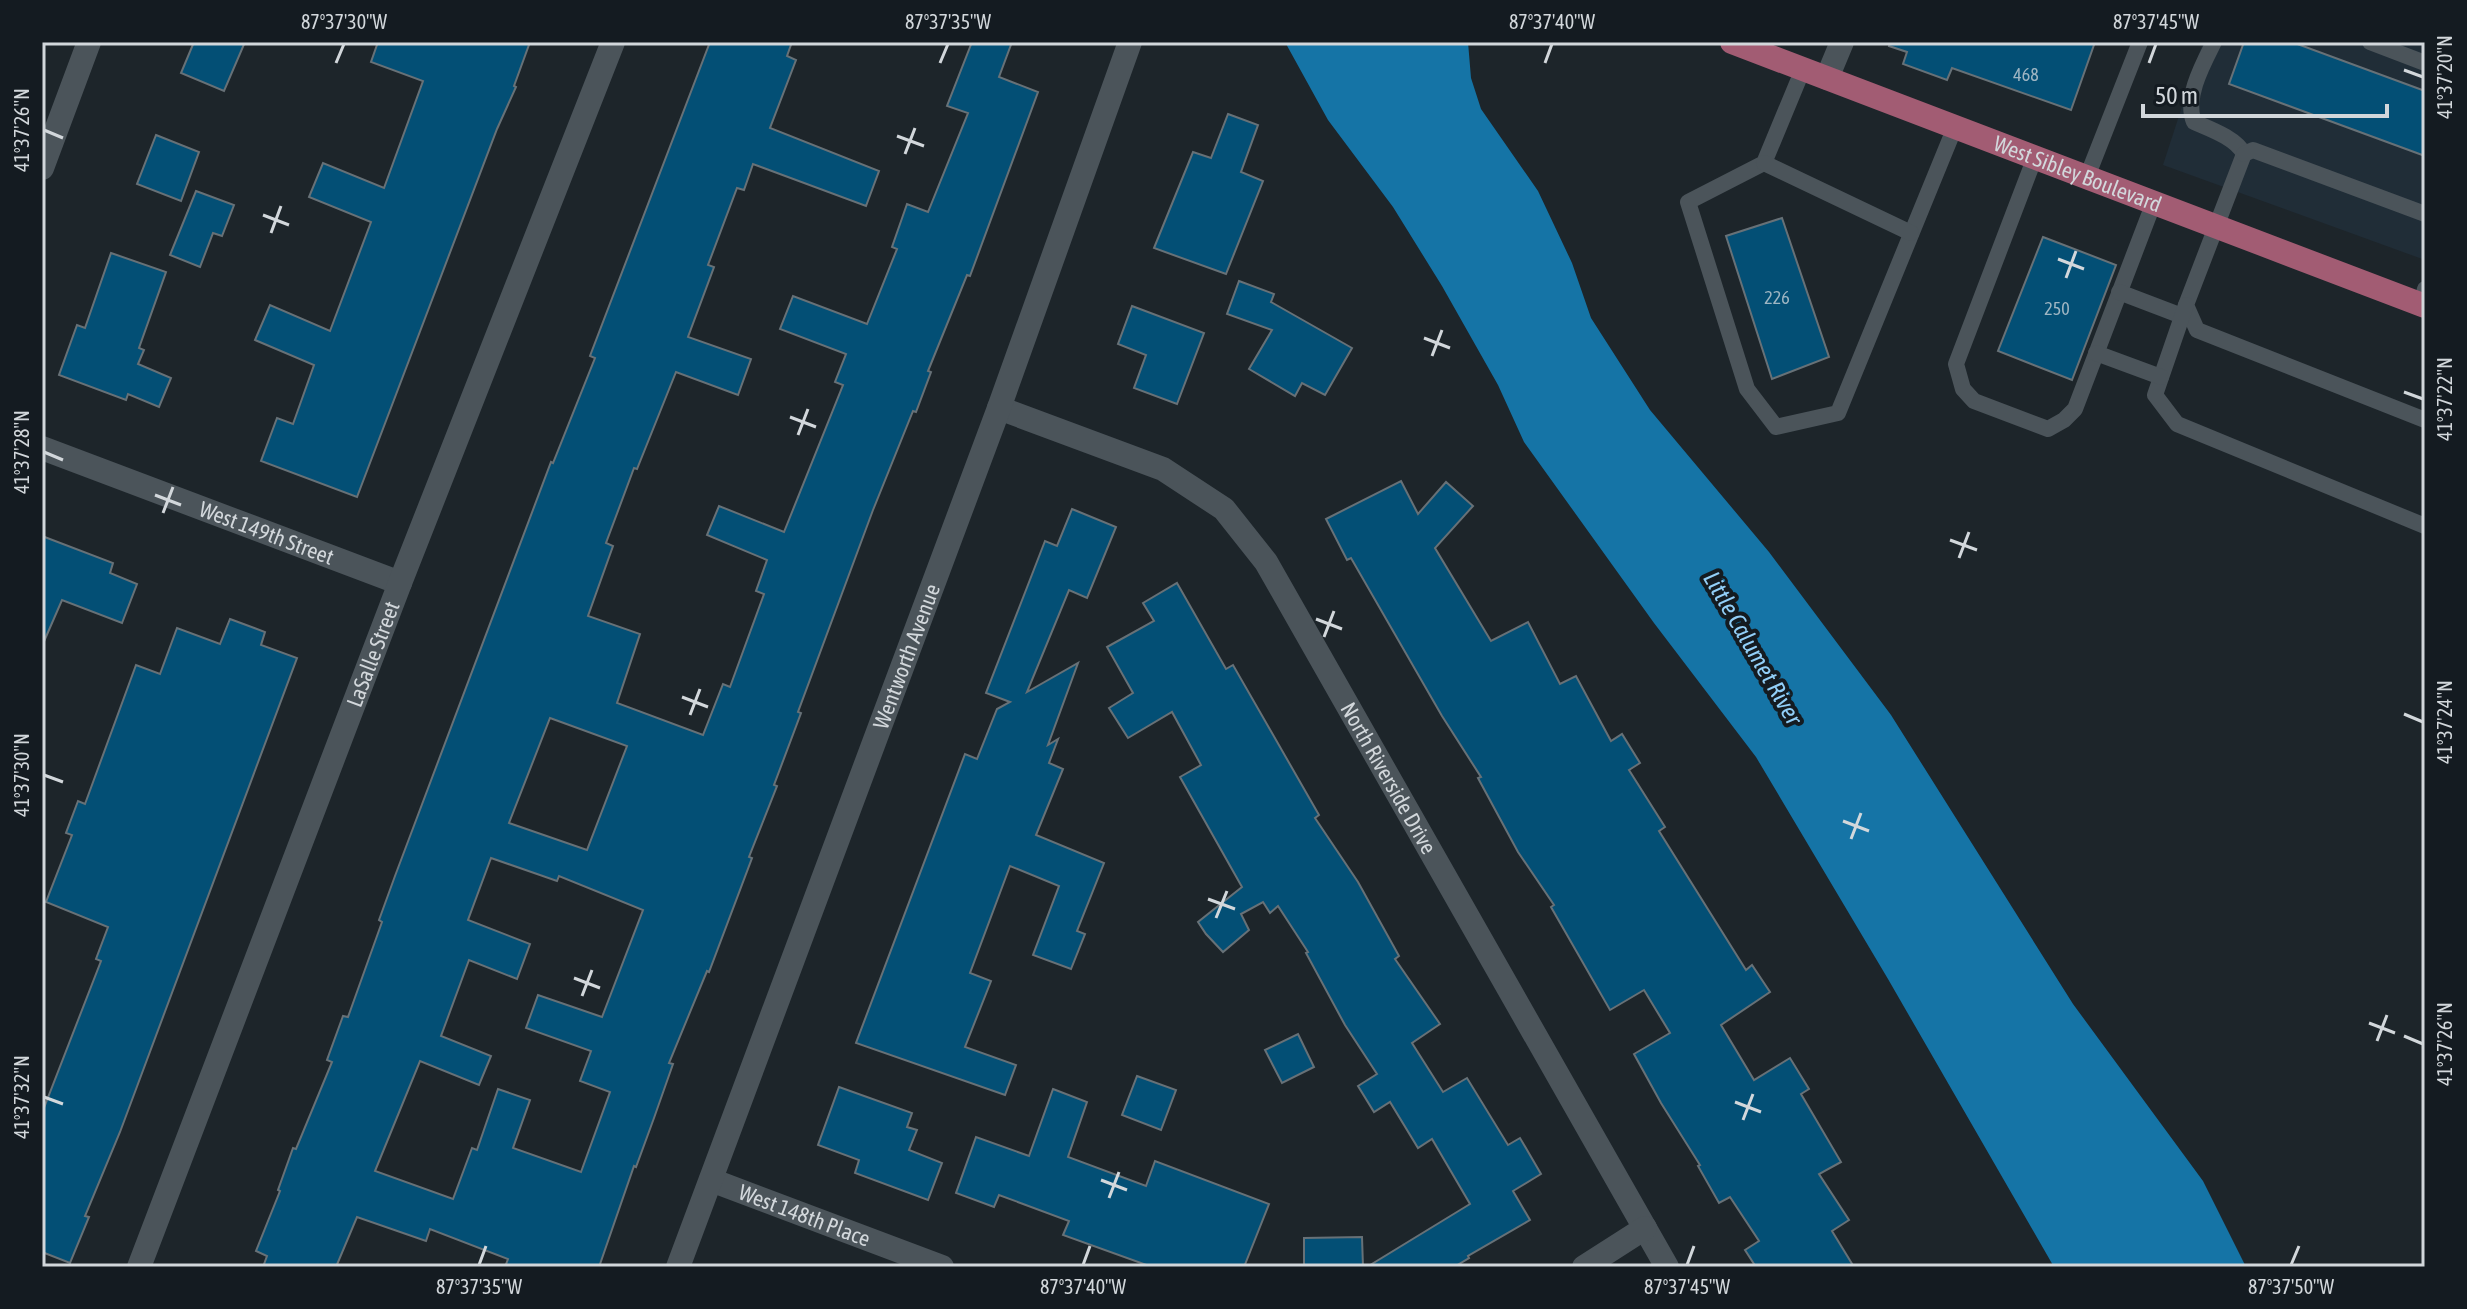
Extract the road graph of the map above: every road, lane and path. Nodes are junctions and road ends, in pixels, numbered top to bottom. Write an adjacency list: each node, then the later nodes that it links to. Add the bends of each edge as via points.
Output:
1 (89, 42): 16 (street)
2 (613, 42): 31 (street, LaSalle Street)
3 (1130, 42): 27 (street, Wentworth Avenue)
4 (1732, 42): 10 (main road, West Sibley Boulevard)
5 (1842, 42): 11 (street)
6 (2140, 42): 17 (lane)
7 (2214, 42): 13 (lane, via 2190,113 2194,122)
8 (2370, 42): 9 (lane)
9 (2425, 63)
10 (1803, 69): 11 (main road, West Sibley Boulevard); 15 (lane)
11 (1827, 78): 12 (main road, West Sibley Boulevard)
12 (1955, 127): 14 (main road, West Sibley Boulevard); 21 (lane)
13 (2244, 154): 19 (lane, via 2253,150); 20 (lane)
14 (2035, 157): 17 (main road, West Sibley Boulevard); 25 (lane, via 1956,364 1963,389 1974,401 2048,429 2075,409)
15 (1764, 163): 21 (lane); 21 (lane, via 1688,202 1747,389 1776,427 1838,413)
16 (42, 168)
17 (2087, 177): 18 (main road, West Sibley Boulevard)
18 (2154, 202): 20 (main road, West Sibley Boulevard); 22 (lane)
19 (2425, 214)
20 (2217, 227): 23 (main road, West Sibley Boulevard); 24 (lane)
21 (1911, 233)
22 (2119, 292): 24 (lane); 25 (lane)
23 (2424, 300)
24 (2184, 311): 26 (lane); 28 (lane, via 2197,330)
25 (2096, 353): 26 (lane)
26 (2161, 377): 30 (lane, via 2155,395 2177,424)
27 (999, 408): 32 (street, Wentworth Avenue); 33 (street, North Riverside Drive, via 1163,469 1224,509 1266,562)
28 (2425, 420)
29 (42, 448): 31 (street, West 149th Street)
30 (2425, 526)
31 (400, 583): 34 (street, LaSalle Street)
32 (711, 1180): 35 (street, Wentworth Avenue); 36 (street, West 148th Place)
33 (1645, 1228): 37 (street); 38 (street, North Riverside Drive)
34 (139, 1267)
35 (678, 1267)
36 (942, 1267)
37 (1584, 1267)
38 (1667, 1267)

